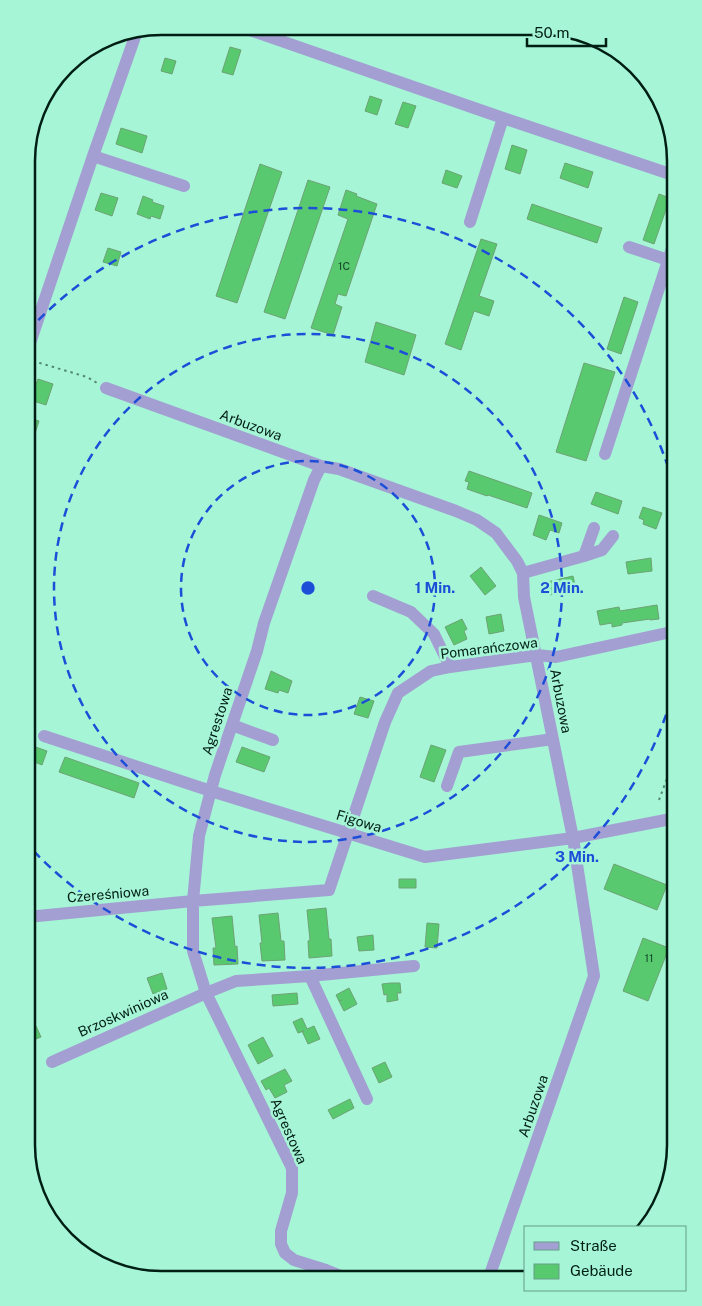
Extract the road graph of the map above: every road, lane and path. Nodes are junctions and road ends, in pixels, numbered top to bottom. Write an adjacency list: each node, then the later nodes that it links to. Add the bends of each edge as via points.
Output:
1 (264, 35): 3 (street)
2 (135, 38): 4 (street)
3 (503, 118): 5 (street); 7 (street)
4 (93, 156): 6 (street); 11 (street)
5 (667, 173)
6 (184, 186)
7 (470, 222)
8 (629, 247): 9 (street)
9 (667, 260)
10 (667, 263): 14 (street)
11 (35, 328)
12 (35, 361): 13 (path, via 87,377)
13 (106, 388): 15 (street, Arbuzowa)
14 (605, 454)
15 (321, 466): 19 (street, Arbuzowa, via 339,469 477,520 496,533); 24 (street, Agrestowa, via 264,623)
16 (594, 528): 18 (street)
17 (613, 536): 18 (street, via 602,550)
18 (584, 556): 19 (street)
19 (523, 573): 22 (street, Arbuzowa, via 524,598)
20 (373, 596): 23 (street, via 411,612 434,634)
21 (667, 633): 22 (street, Pomarańczowa, via 556,658)
22 (536, 655): 23 (street, Pomarańczowa); 26 (street, Arbuzowa)
23 (450, 666): 33 (street, Pomarańczowa, via 431,671 398,693 385,722)
24 (232, 725): 27 (street); 30 (street, Agrestowa)
25 (44, 736): 30 (street, Figowa)
26 (553, 739): 29 (street, via 459,752); 34 (street, Arbuzowa)
27 (273, 740)
28 (667, 778): 31 (path)
29 (447, 786)
30 (211, 791): 33 (street, Figowa); 35 (street, Agrestowa, via 199,836)
31 (659, 800)
32 (667, 820): 34 (street, Figowa)
33 (349, 833): 34 (street, Figowa, via 425,857); 35 (street, Pomarańczowa, via 329,890)
34 (573, 838): 43 (street, Arbuzowa, via 594,976)
35 (193, 901): 36 (street, Czereśniowa); 39 (street, Agrestowa, via 194,951)
36 (35, 916)
37 (414, 966): 38 (street)
38 (310, 976): 39 (street, via 236,981); 41 (street)
39 (206, 993): 40 (street, Brzoskwiniowa); 42 (street, Agrestowa, via 292,1168 292,1193 281,1231 281,1244 285,1253 294,1260)
40 (52, 1062)
41 (367, 1099)
42 (328, 1271)
43 (491, 1271)

